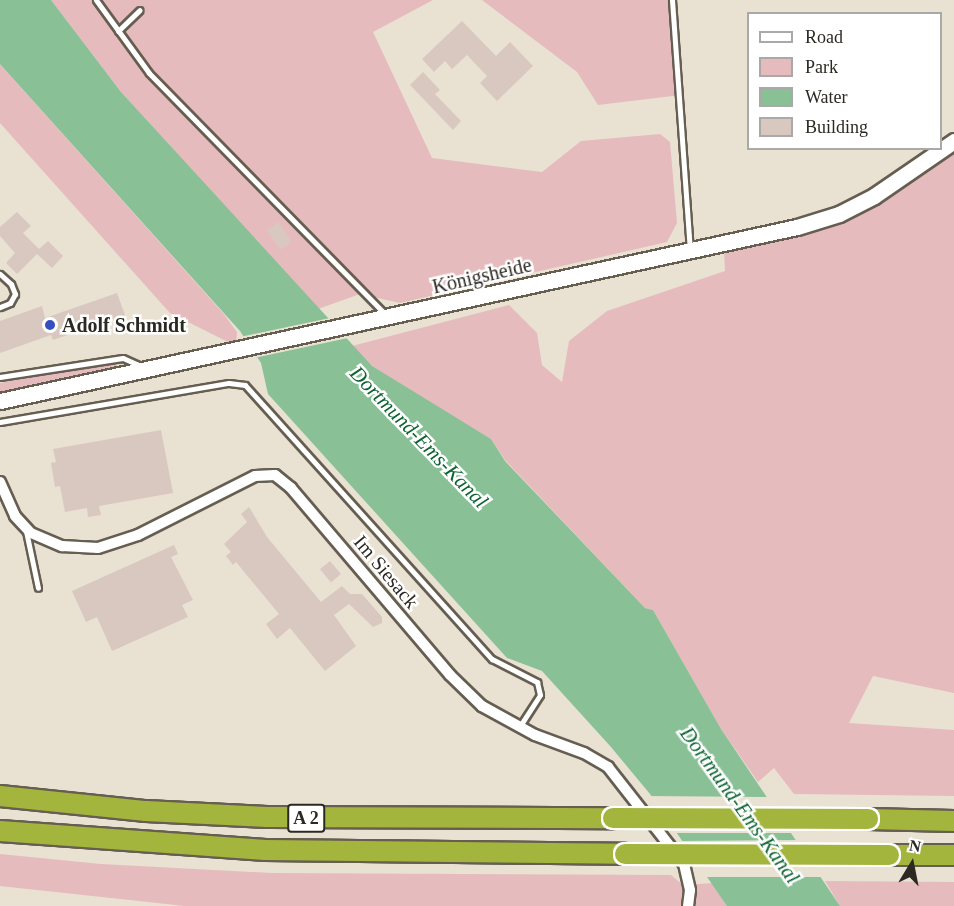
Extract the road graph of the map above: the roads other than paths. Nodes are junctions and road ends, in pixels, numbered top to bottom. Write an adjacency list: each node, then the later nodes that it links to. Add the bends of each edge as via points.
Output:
1 (96, 0): 4 (lane)
2 (672, 0): 6 (lane)
3 (140, 10): 4 (lane)
4 (118, 31): 9 (lane, via 149,73)
5 (954, 141): 6 (main road, Königsheide, via 928,163 839,214)
6 (690, 251): 9 (main road, Königsheide)
7 (0, 274): 8 (lane, via 15,294 10,303)
8 (0, 307)
9 (389, 318): 10 (main road, Königsheide)
10 (144, 369): 11 (lane, via 123,358); 12 (main road, Königsheide)
11 (0, 377)
12 (0, 401)
13 (0, 422): 17 (lane, via 207,387 245,385 492,659 537,682 540,695)
14 (0, 482): 15 (street)
15 (25, 529): 16 (lane); 17 (street, Im Siesack, via 62,546 98,548 138,535 255,476 275,475 291,488 450,675 482,706)
16 (38, 588)
17 (519, 727): 22 (street, Im Siesack, via 608,767 684,864 690,890)
18 (0, 796): 19 (highway, A 2, bridge, via 146,811 267,817)
19 (954, 821)
20 (0, 831): 21 (highway, A 2, bridge, via 266,850)
21 (954, 855)
22 (688, 906)

